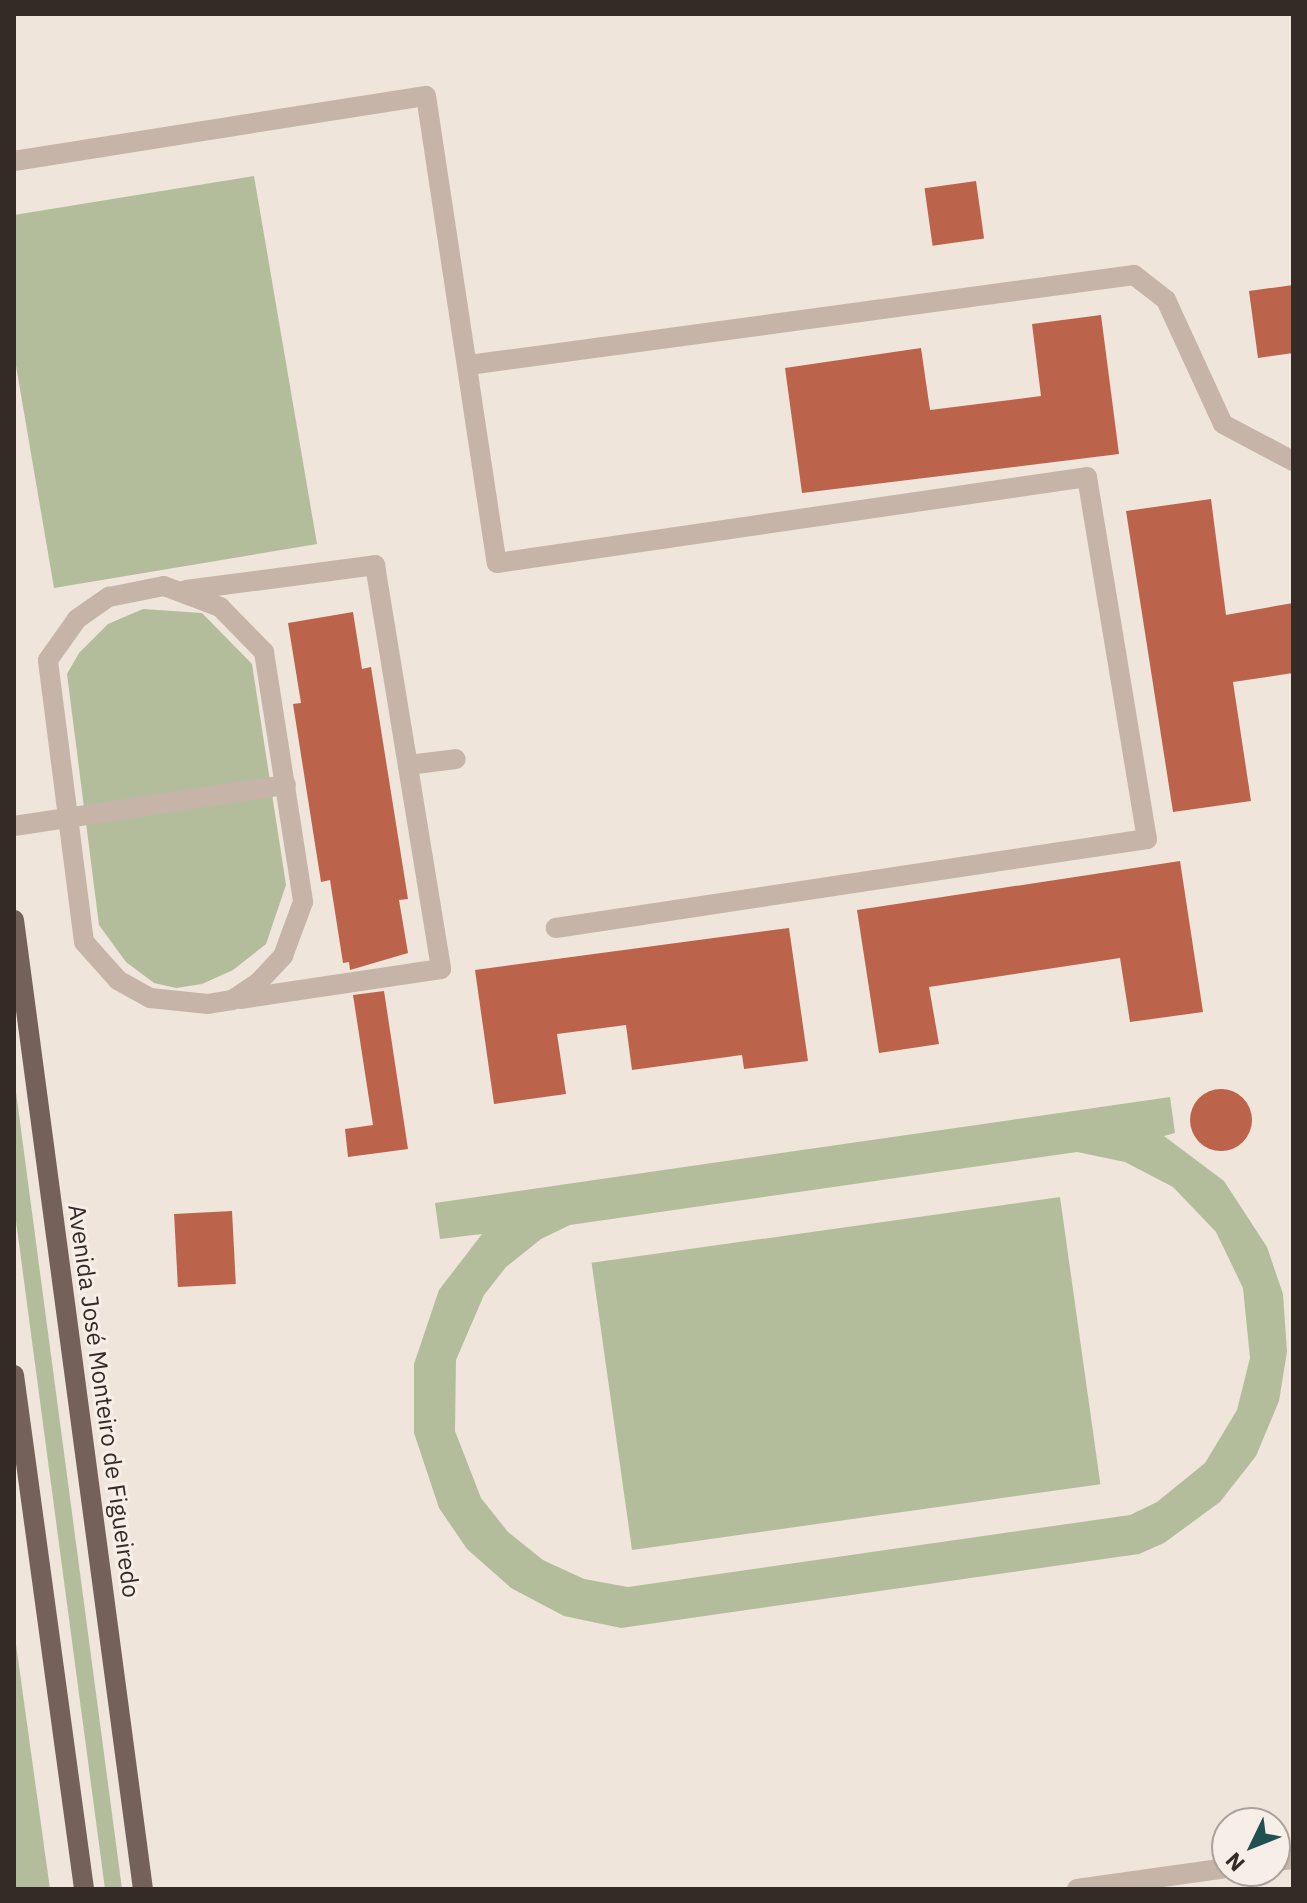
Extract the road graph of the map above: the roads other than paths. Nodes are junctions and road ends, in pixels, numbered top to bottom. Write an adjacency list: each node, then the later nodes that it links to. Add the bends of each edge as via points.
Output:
1 (14, 161): 2 (street, via 426,96)
2 (469, 365): 3 (street, via 1134,275 1166,300 1223,424); 11 (street, via 497,563 1087,477 1147,839)
3 (1293, 461)
4 (182, 591): 6 (street, via 375,565); 7 (street, via 220,607 264,652); 8 (street, via 140,588 109,597 56,643 48,660)
5 (456, 759): 6 (street)
6 (408, 765): 12 (street, via 441,969)
7 (286, 785): 8 (street); 12 (street, via 303,902 297,929 283,956)
8 (71, 815): 9 (street); 12 (street, via 84,942 96,957 118,980 150,998 183,1003)
9 (14, 826)
10 (14, 920): 16 (main road, Avenida José Monteiro de Figueiredo)
11 (556, 928)
12 (232, 1000)
13 (14, 1375): 15 (main road)
14 (1211, 1870): 17 (street)
15 (84, 1889)
16 (143, 1889)
17 (1077, 1889)

